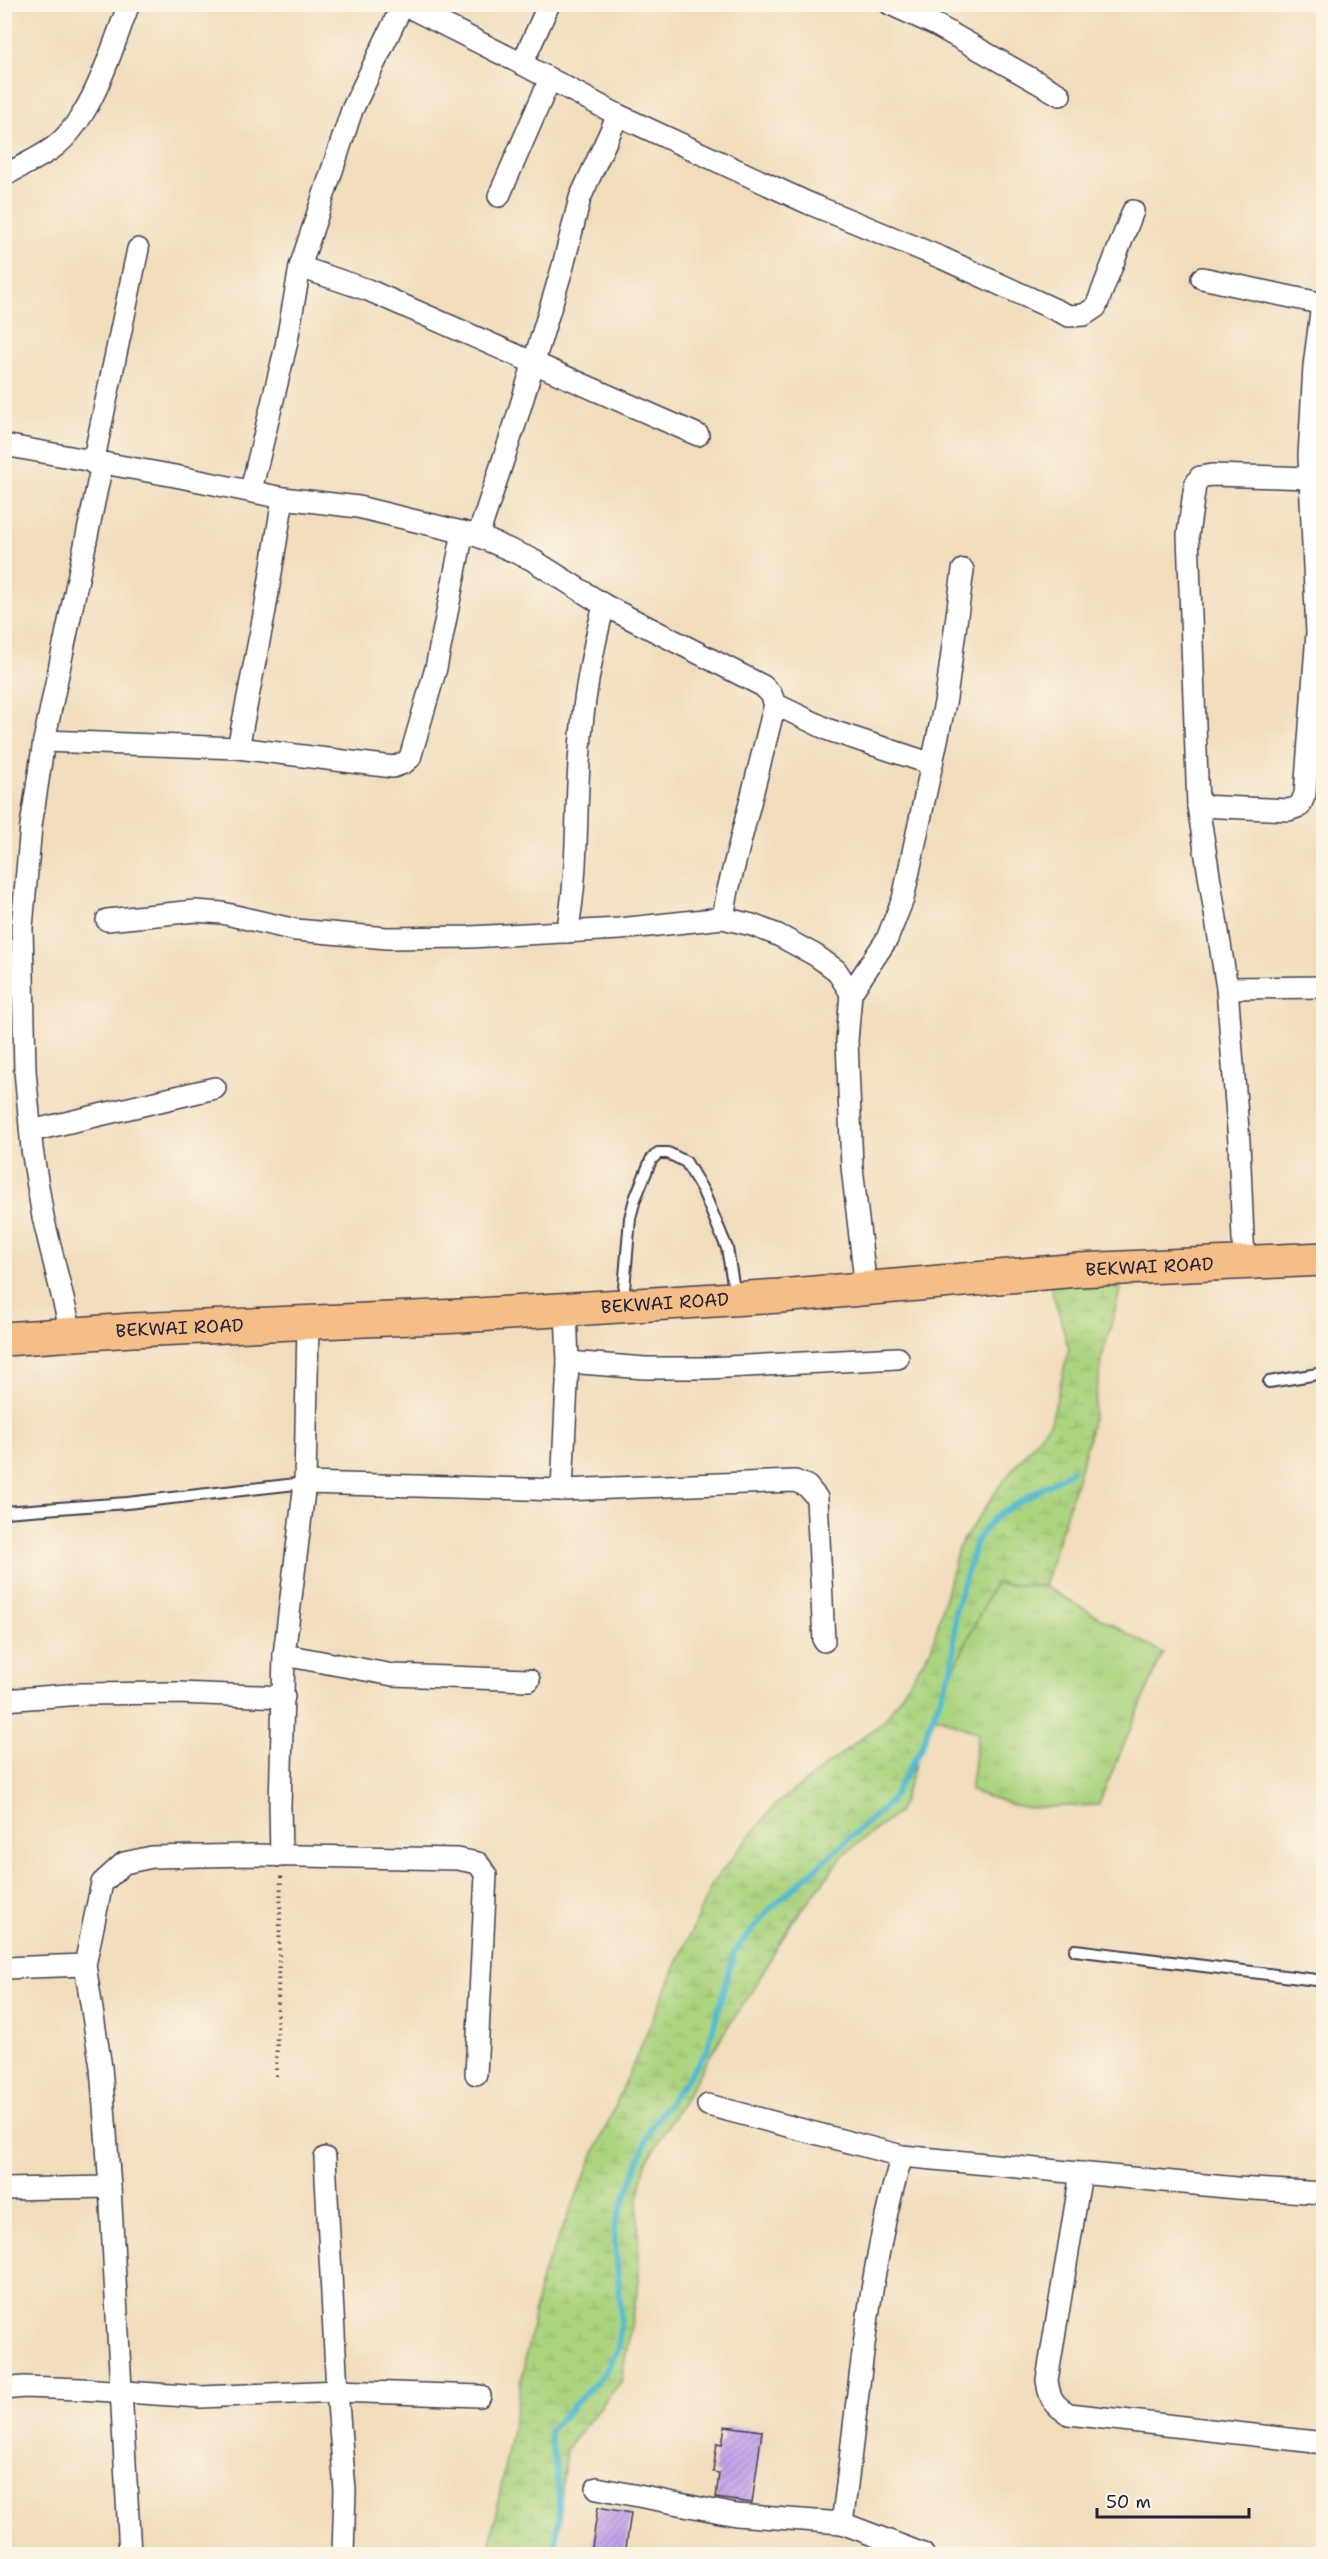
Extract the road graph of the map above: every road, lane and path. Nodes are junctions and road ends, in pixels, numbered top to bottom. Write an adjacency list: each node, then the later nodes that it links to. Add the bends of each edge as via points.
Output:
1 (129, 4): 9 (street, via 85,111 54,147)
2 (403, 4): 5 (street); 13 (street, via 352,110)
3 (549, 4): 5 (street)
4 (890, 4): 7 (street, via 936,25)
5 (522, 64): 6 (street)
6 (550, 79): 8 (street); 10 (street)
7 (1060, 95)
8 (618, 116): 11 (street, via 1069,316 1084,315 1095,306); 16 (street, via 580,198)
9 (4, 176)
10 (499, 196)
11 (1133, 211)
12 (138, 249): 19 (street)
13 (300, 267): 16 (street, via 368,290); 21 (street, via 286,346)
14 (1202, 278): 15 (street)
15 (1323, 304): 20 (street, via 1314,366)
16 (533, 362): 17 (street); 23 (street, via 503,464)
17 (698, 435)
18 (4, 445): 19 (street)
19 (97, 464): 21 (street); 27 (street)
20 (1309, 478): 30 (street, via 1317,633 1305,794 1300,806 1289,810); 30 (street, via 1212,475 1200,477 1196,486 1188,535)
21 (251, 490): 22 (street)
22 (283, 498): 23 (street, via 358,507); 28 (street)
23 (471, 534): 25 (street, via 531,559); 28 (street, via 410,758 404,764 393,767)
24 (963, 570): 29 (street, via 946,698)
25 (604, 605): 26 (street, via 764,686); 34 (street, via 580,748 575,868)
26 (775, 704): 29 (street, via 829,730); 31 (street)
27 (44, 741): 28 (street); 33 (street)
28 (238, 748)
29 (932, 764): 37 (street, via 903,899 887,939)
30 (1198, 806): 36 (street)
31 (723, 918): 34 (street); 37 (street, via 778,935 815,955 836,970)
32 (107, 920): 34 (street, via 195,911 222,913 296,930 387,938)
33 (13, 926): 39 (street)
34 (567, 932)
35 (1323, 987): 36 (street)
36 (1227, 988): 41 (street)
37 (851, 993): 42 (street, via 847,1041 852,1167)
38 (215, 1088): 39 (street)
39 (31, 1131): 47 (street, via 43,1217)
40 (1323, 1258): 41 (highway, BEKWAI ROAD)
41 (1244, 1263): 42 (highway, BEKWAI ROAD, via 1078,1270)
42 (866, 1289): 43 (highway, BEKWAI ROAD)
43 (736, 1298): 44 (highway, BEKWAI ROAD); 44 (lane, via 727,1248 703,1191 686,1162 668,1153 658,1153 651,1160 630,1218)
44 (623, 1306): 45 (highway, BEKWAI ROAD)
45 (566, 1310): 46 (highway, BEKWAI ROAD); 50 (street)
46 (308, 1323): 47 (highway, BEKWAI ROAD); 53 (street)
47 (72, 1336): 48 (highway, BEKWAI ROAD)
48 (4, 1339)
49 (898, 1358): 50 (street, via 708,1368)
50 (568, 1362): 54 (street)
51 (1323, 1372): 52 (lane)
52 (1269, 1382)
53 (305, 1483): 54 (street); 55 (lane); 57 (street)
54 (562, 1490): 56 (street, via 795,1481 807,1486 817,1498)
55 (4, 1512)
56 (824, 1641)
57 (284, 1655): 58 (street, via 393,1675); 59 (street)
58 (528, 1680)
59 (284, 1697): 60 (street, via 81,1694); 61 (street)
60 (4, 1700)
61 (281, 1856): 63 (street, via 152,1857 124,1863 102,1883); 66 (street, via 457,1859 478,1863 486,1875); 67 (path)
62 (1075, 1950): 65 (lane)
63 (85, 1965): 64 (street); 72 (street, via 101,2067)
64 (4, 1968)
65 (1323, 1981)
66 (476, 2074)
67 (276, 2076)
68 (708, 2104): 69 (street)
69 (902, 2156): 71 (street); 81 (street, via 888,2205 872,2296)
70 (325, 2158): 76 (street)
71 (1081, 2173): 74 (street); 79 (street, via 1047,2380 1049,2396 1057,2407 1069,2414)
72 (110, 2187): 73 (street); 77 (street)
73 (4, 2189)
74 (1323, 2193)
75 (4, 2390): 77 (street, via 24,2387)
76 (338, 2391): 77 (street, via 201,2397); 78 (street); 83 (street, via 345,2490)
77 (122, 2393): 82 (street)
78 (480, 2396)
79 (1323, 2443)
80 (597, 2488): 81 (street, via 736,2515)
81 (842, 2523): 84 (street)
82 (130, 2554)
83 (344, 2554)
84 (922, 2554)

